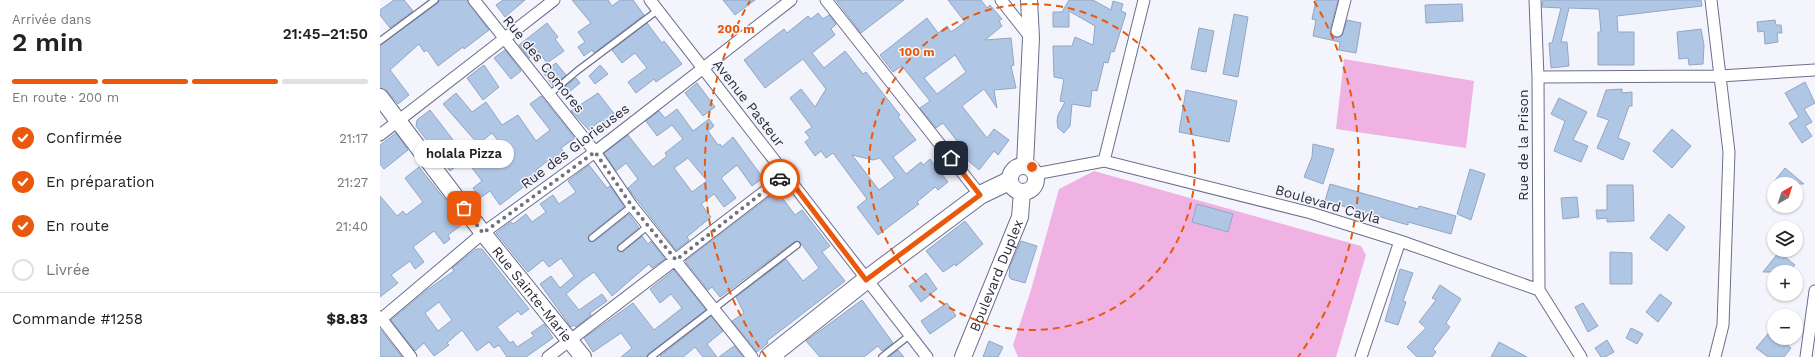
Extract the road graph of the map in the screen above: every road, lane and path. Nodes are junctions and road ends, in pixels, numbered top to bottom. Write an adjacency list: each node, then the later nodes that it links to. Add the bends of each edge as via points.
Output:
1 (435, 0): 17 (lane)
2 (474, 0): 16 (street, Rue des Comores)
3 (554, 0): 16 (street)
4 (650, 0): 13 (street, Avenue Pasteur)
5 (791, 0): 18 (street, Rue des Glorieuses)
6 (826, 0): 31 (street)
7 (1001, 0): 15 (street)
8 (1029, 0): 15 (main road)
9 (1144, 0): 27 (street)
10 (1345, 0): 14 (street)
11 (1535, 0): 21 (street, Rue de la Prison)
12 (1711, 0): 20 (street)
13 (658, 10): 18 (street, Avenue Pasteur); 22 (lane)
14 (1337, 31)
15 (1031, 38): 28 (main road)
16 (504, 40): 22 (street, Rue des Comores); 24 (street)
17 (380, 41)
18 (703, 67): 26 (street, Rue des Glorieuses); 29 (street, Avenue Pasteur)
19 (1815, 70): 20 (street)
20 (1720, 76): 21 (street); 58 (street, via 1729,152 1723,325)
21 (1538, 77): 41 (street, Rue de la Prison)
22 (550, 94): 26 (street, Rue des Comores)
23 (380, 97): 24 (main road, Rue Sainte-Marie)
24 (398, 121): 25 (street); 34 (main road, Rue Sainte-Marie)
25 (380, 135)
26 (595, 152): 32 (street, Rue des Comores); 34 (street, Rue des Glorieuses)
27 (1104, 161): 28 (street); 36 (street, Boulevard Cayla, via 1312,213)
28 (1030, 170): 30 (main road, via 1013,169 1009,176); 30 (main road, via 1036,178 1034,187 1030,190)
29 (786, 175): 39 (street); 40 (street, Avenue Pasteur)
30 (1015, 186): 31 (main road); 55 (main road, Boulevard Duplex, via 1020,217)
31 (980, 195): 40 (main road)
32 (632, 206): 33 (street, Rue des Comores); 35 (lane)
33 (648, 226): 38 (lane); 39 (street, Rue des Comores)
34 (483, 233): 44 (street, Rue des Glorieuses); 46 (main road, Rue Sainte-Marie)
35 (592, 238)
36 (1400, 241): 41 (street, Boulevard Cayla); 56 (street)
37 (797, 245): 43 (lane)
38 (621, 248)
39 (676, 260): 43 (street, Rue des Comores); 46 (street)
40 (866, 280): 45 (street, Avenue Pasteur); 52 (main road)
41 (1539, 290): 57 (street)
42 (1815, 291): 59 (street)
43 (715, 309): 50 (lane); 51 (street, Rue des Comores)
44 (380, 319): 47 (street)
45 (910, 335): 53 (lane); 54 (street, Avenue Pasteur)
46 (571, 341): 48 (street); 49 (main road, Rue Sainte-Marie)
47 (411, 357)
48 (548, 357)
49 (583, 357)
50 (651, 357)
51 (752, 357)
52 (769, 357)
53 (882, 357)
54 (926, 357)
55 (963, 357)
56 (1362, 357)
57 (1581, 357)
58 (1715, 357)
59 (1806, 357)

